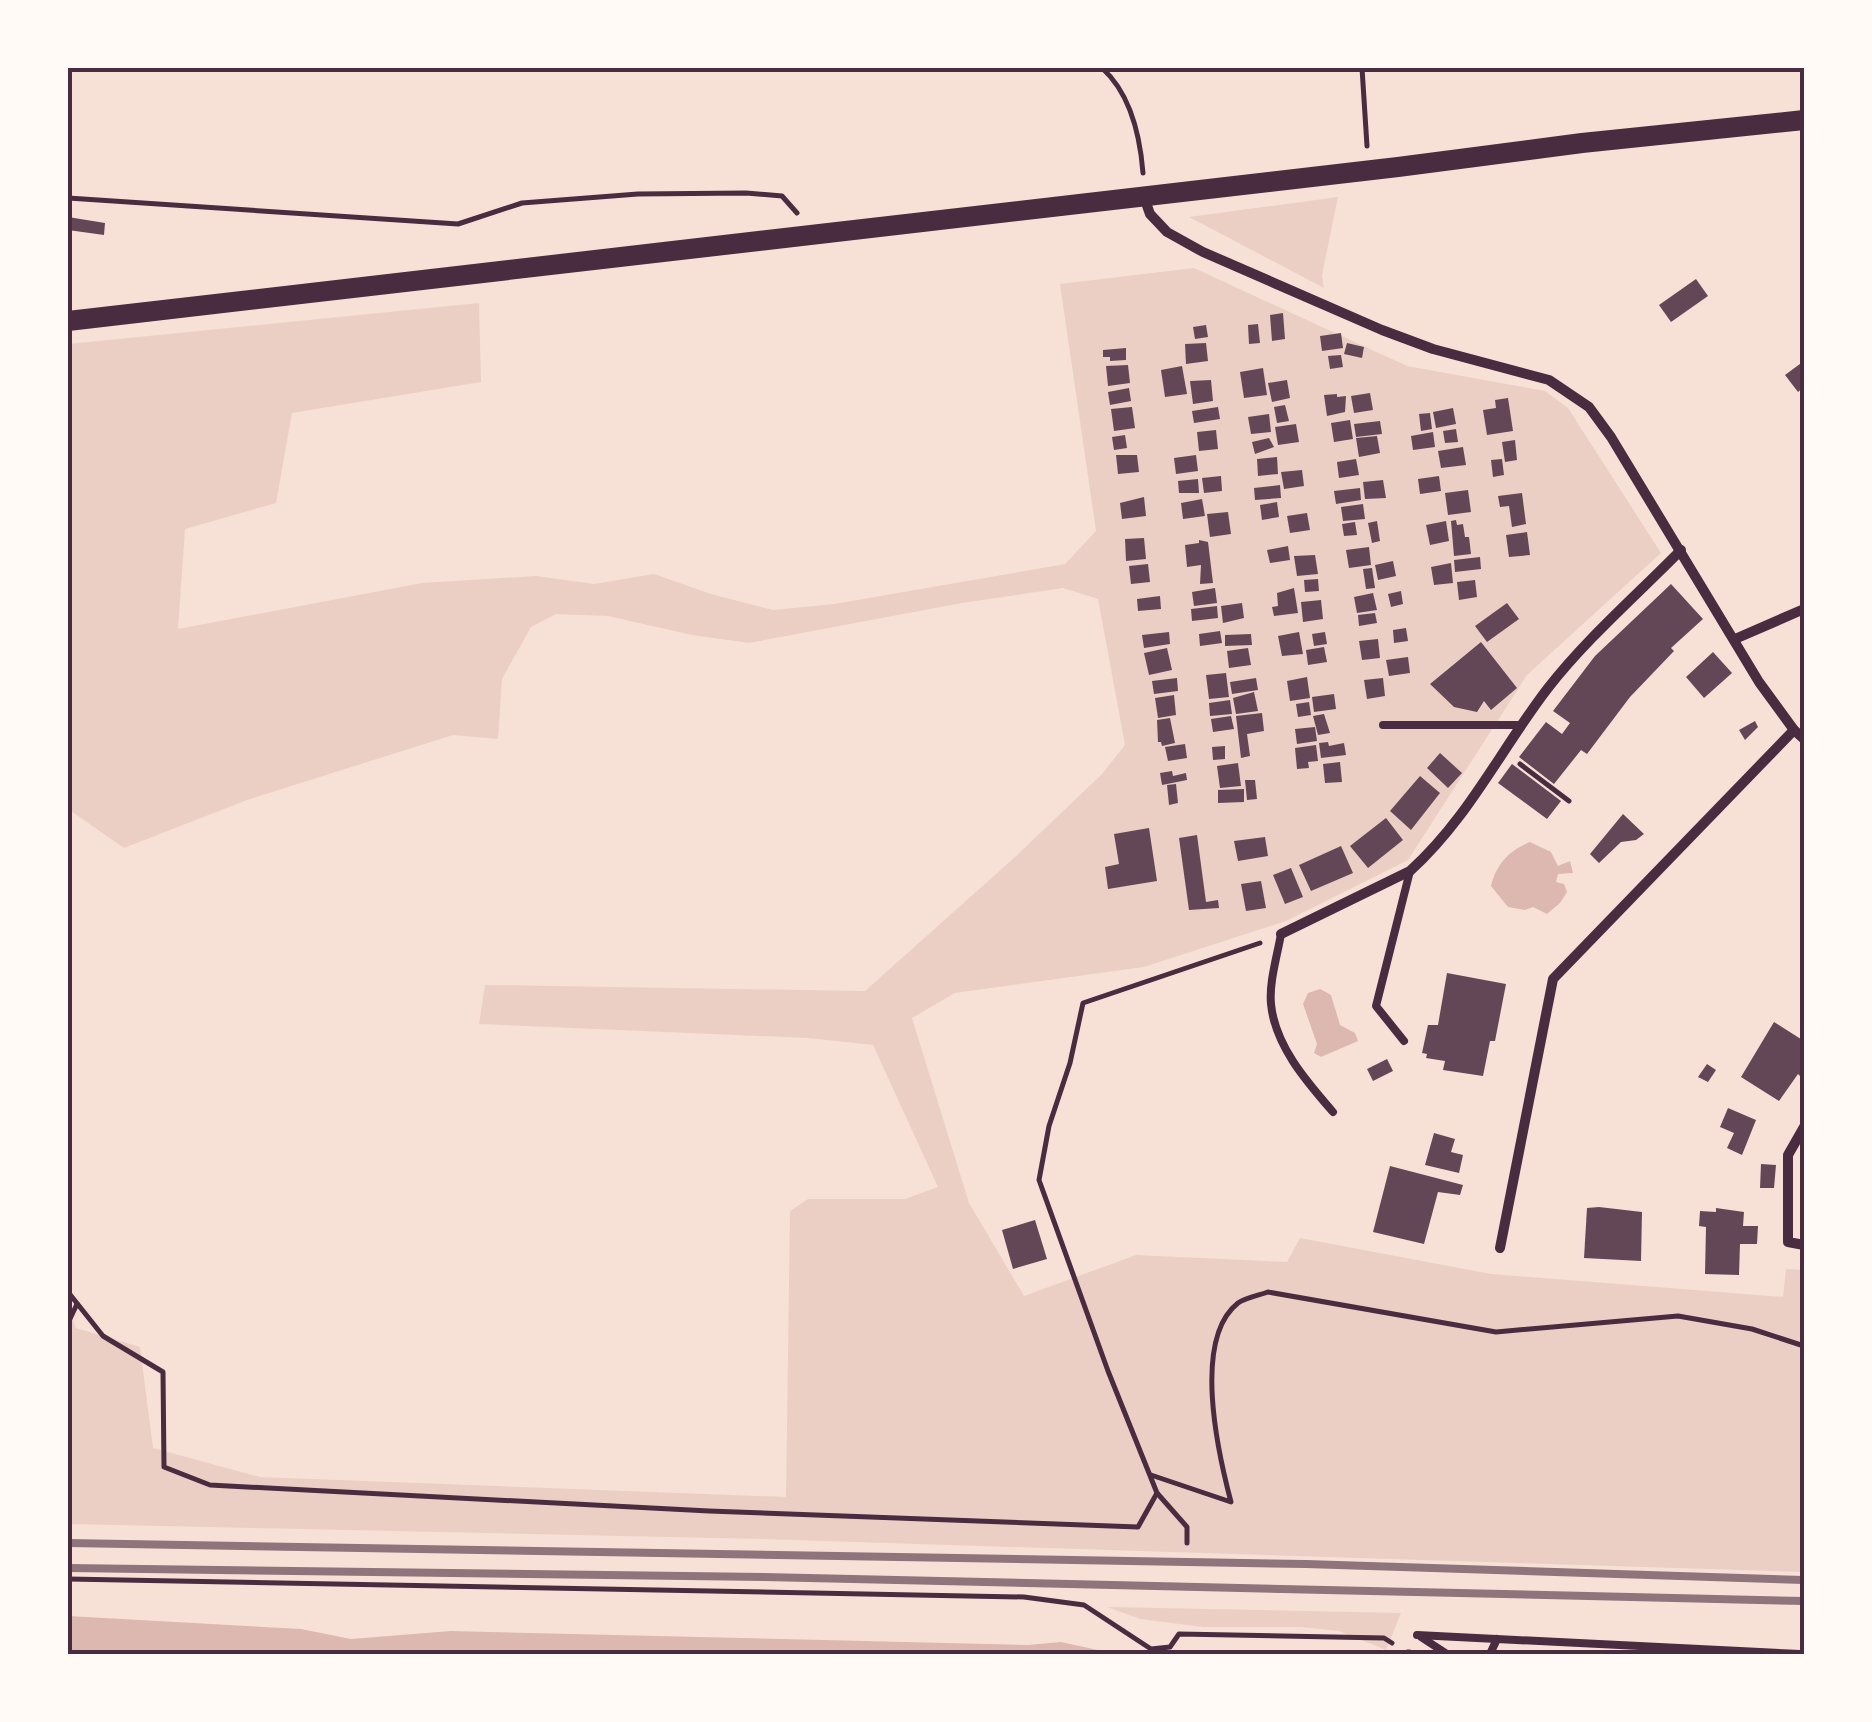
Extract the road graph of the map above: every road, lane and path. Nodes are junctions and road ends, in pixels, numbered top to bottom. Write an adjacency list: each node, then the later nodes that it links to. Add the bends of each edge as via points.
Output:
1 (68, 68): 7 (path)
2 (1102, 68): 6 (path, via 1131,110)
3 (1362, 68): 5 (path)
4 (1804, 120): 5 (main road)
5 (1369, 169): 6 (main road)
6 (1144, 197): 8 (main road); 10 (street, via 1167,232 1203,252 1382,330 1568,391 1611,437)
7 (68, 198): 8 (path, via 458,224 522,203 746,193 782,196)
8 (808, 236): 9 (main road)
9 (68, 321)
10 (1682, 550): 12 (street); 14 (street, via 1549,687)
11 (1804, 609): 12 (street)
12 (1735, 638): 15 (street)
13 (1384, 724): 14 (lane)
14 (1522, 725): 19 (street, via 1460,818)
15 (1794, 730): 16 (street); 25 (street, via 1554,978)
16 (1804, 739)
17 (1510, 756): 18 (path)
18 (1569, 801)
19 (1410, 872): 20 (street); 21 (lane, via 1376,1006)
20 (1282, 934): 22 (lane, via 1272,984 1274,1020 1288,1054); 30 (path, via 1083,1003 1050,1126 1039,1180)
21 (1404, 1041)
22 (1333, 1112)
23 (1804, 1126): 24 (street, via 1788,1155 1788,1242)
24 (1804, 1245)
25 (1500, 1248)
26 (68, 1292): 27 (path)
27 (77, 1304): 28 (path); 31 (path, via 103,1336 162,1372 164,1467 210,1485 1138,1528)
28 (68, 1323)
29 (1804, 1346): 30 (path, via 1678,1316 1496,1332 1268,1292 1238,1304 1215,1337 1210,1371 1231,1502)
30 (1151, 1476): 31 (path)
31 (1157, 1492): 32 (path, via 1187,1527)
32 (1187, 1543)
33 (68, 1580): 35 (path, via 1024,1597 1084,1605 1151,1649 1170,1647 1178,1634 1384,1638)
34 (1497, 1638): 36 (lane, via 1417,1634); 37 (lane); 38 (lane)
35 (1409, 1654)
36 (1447, 1654)
37 (1490, 1654)
38 (1800, 1654)

